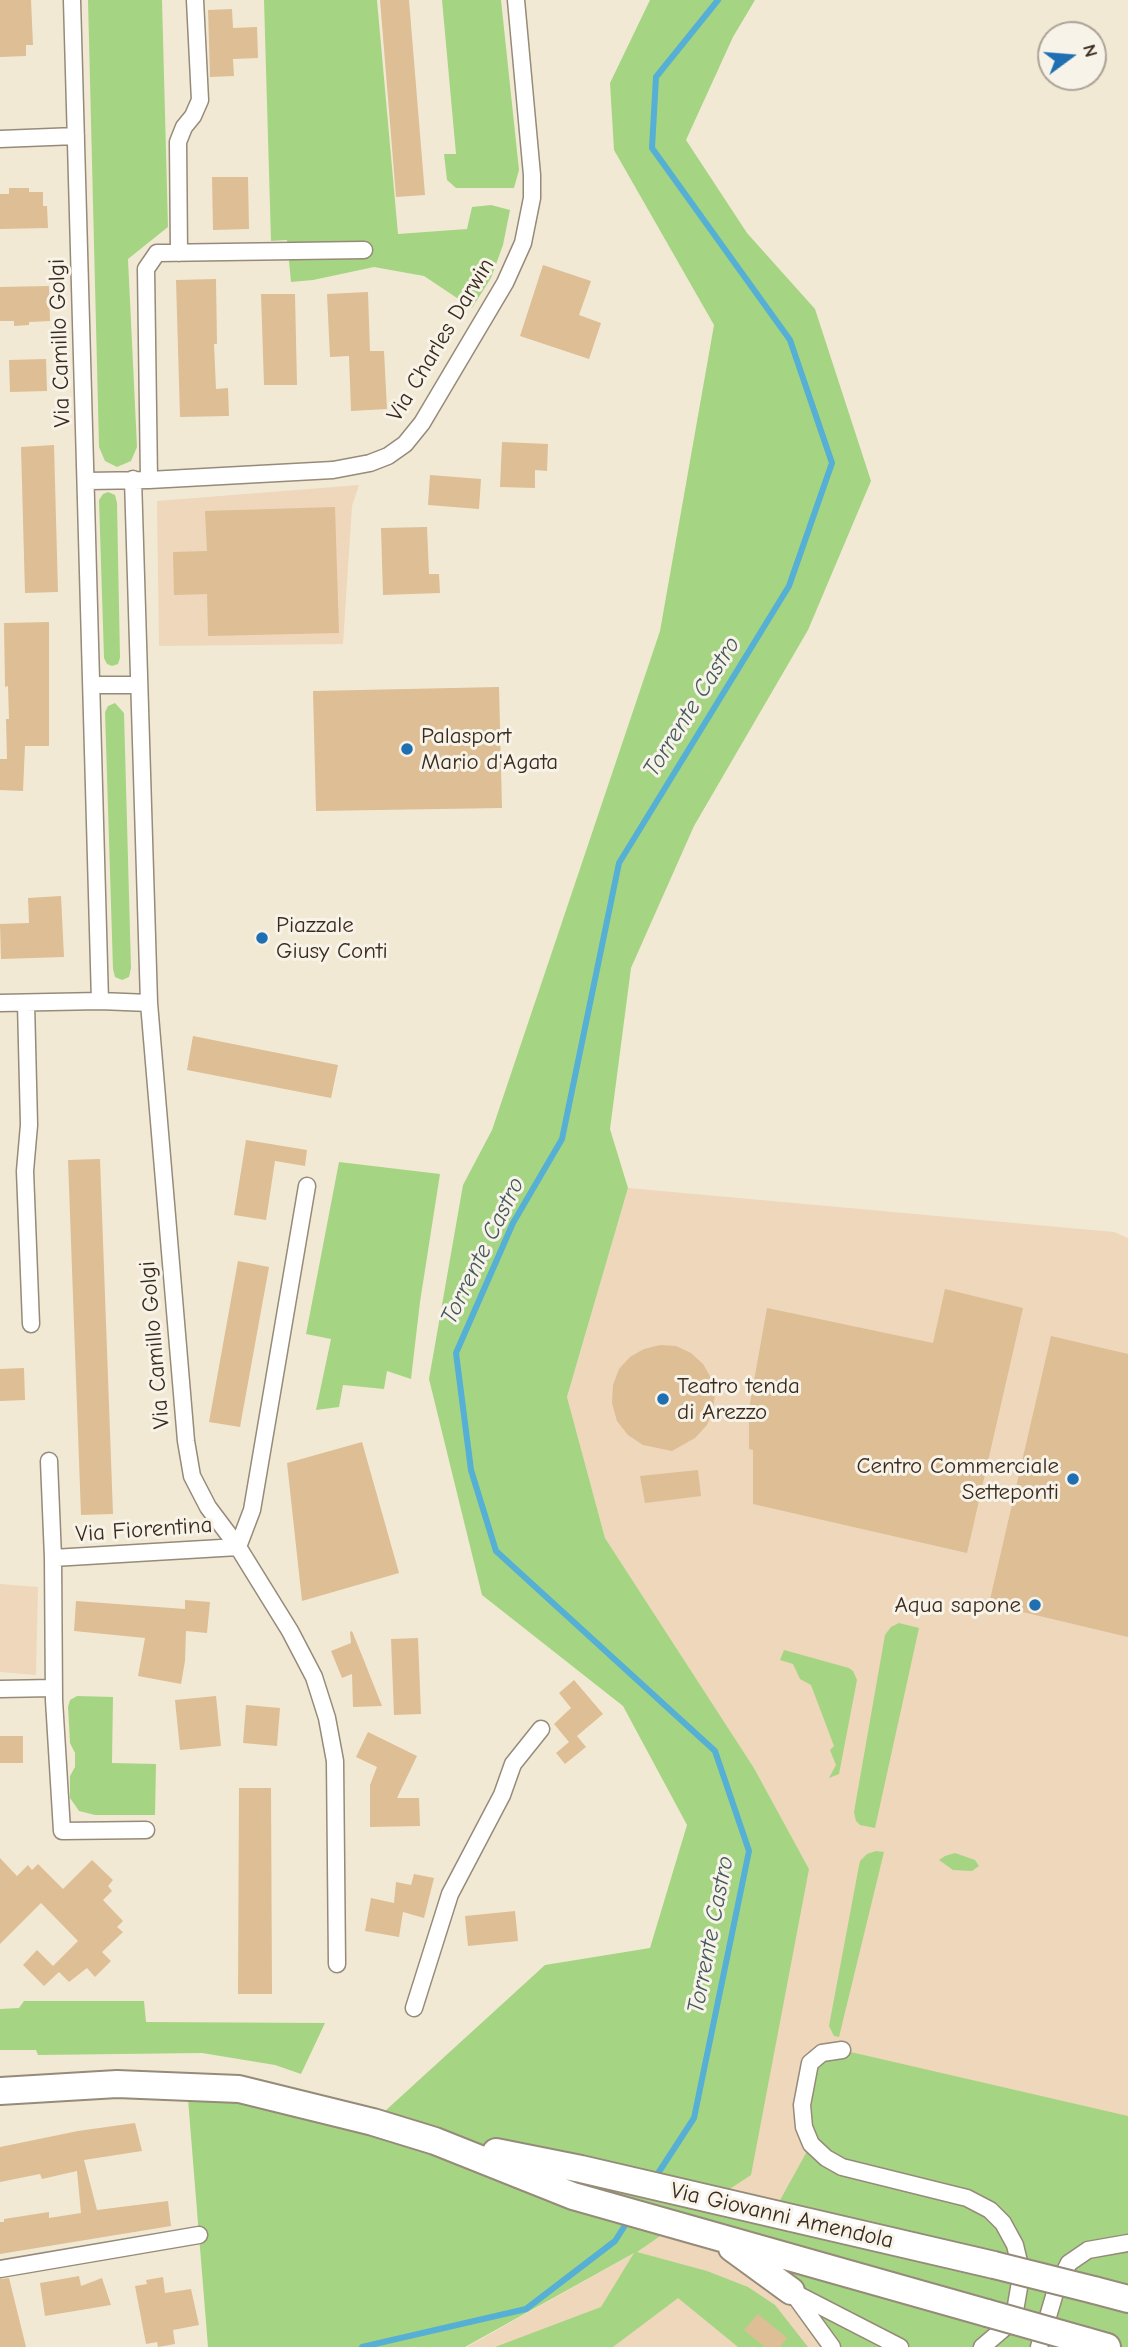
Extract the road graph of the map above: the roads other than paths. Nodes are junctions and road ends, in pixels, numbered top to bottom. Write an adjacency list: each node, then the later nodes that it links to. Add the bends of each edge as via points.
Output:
1 (72, 0): 4 (street, Via Camillo Golgi)
2 (195, 0): 7 (street, via 200,100 178,142)
3 (516, 0): 8 (street, Via Charles Darwin, via 532,175 523,243 505,283 422,423 405,444 370,463 333,470)
4 (76, 136): 5 (street); 9 (street, Via Camillo Golgi)
5 (0, 139)
6 (364, 250): 7 (street)
7 (179, 253): 8 (street, via 157,253 146,269)
8 (141, 479): 9 (street, Via Charles Darwin); 11 (street, Via Camillo Golgi)
9 (87, 481): 10 (street, Via Camillo Golgi)
10 (92, 685): 11 (street); 12 (street, Via Camillo Golgi)
11 (139, 685): 15 (street, Via Camillo Golgi)
12 (100, 1001): 14 (street); 15 (street)
13 (0, 1003): 14 (street)
14 (26, 1003): 17 (street, via 29,1125 25,1171)
15 (149, 1003): 19 (street, Via Camillo Golgi, via 191,1476)
16 (307, 1186): 19 (street, via 252,1510)
17 (31, 1324)
18 (49, 1461): 20 (street, Via Fiorentina)
19 (238, 1547): 20 (street, Via Fiorentina); 25 (street, Via Camillo Golgi, via 314,1676 327,1718 335,1761)
20 (53, 1558): 21 (street, Via Fiorentina)
21 (53, 1688): 22 (street); 24 (street, Via Fiorentina, via 62,1830)
22 (0, 1689)
23 (541, 1729): 26 (street, via 513,1764 502,1795 450,1894)
24 (146, 1830)
25 (337, 1964)
26 (414, 2008)
27 (842, 2050): 43 (street, via 822,2053 810,2063 802,2105 811,2144 842,2167 967,2198 990,2210 1015,2245 1020,2274 1015,2311 1009,2324)
28 (0, 2074): 29 (main road)
29 (56, 2088): 30 (main road, Via Giovanni Amendola); 31 (main road); 32 (main road, Via Giovanni Amendola, via 117,2084 239,2089)
30 (0, 2091)
31 (0, 2108)
32 (435, 2141): 34 (main road, Via Giovanni Amendola, via 573,2196); 38 (main road, Via Giovanni Amendola, bridge, via 582,2169)
33 (199, 2235): 36 (street)
34 (713, 2235): 37 (main road); 40 (main road, Via Giovanni Amendola, bridge)
35 (1128, 2243): 39 (street, via 1078,2255 1062,2274)
36 (0, 2269)
37 (791, 2291): 41 (street); 42 (street)
38 (1115, 2294)
39 (1049, 2315): 44 (street); 45 (street)
40 (1096, 2344)
41 (832, 2347)
42 (900, 2347)
43 (982, 2347)
44 (1039, 2347)
45 (1054, 2347)

